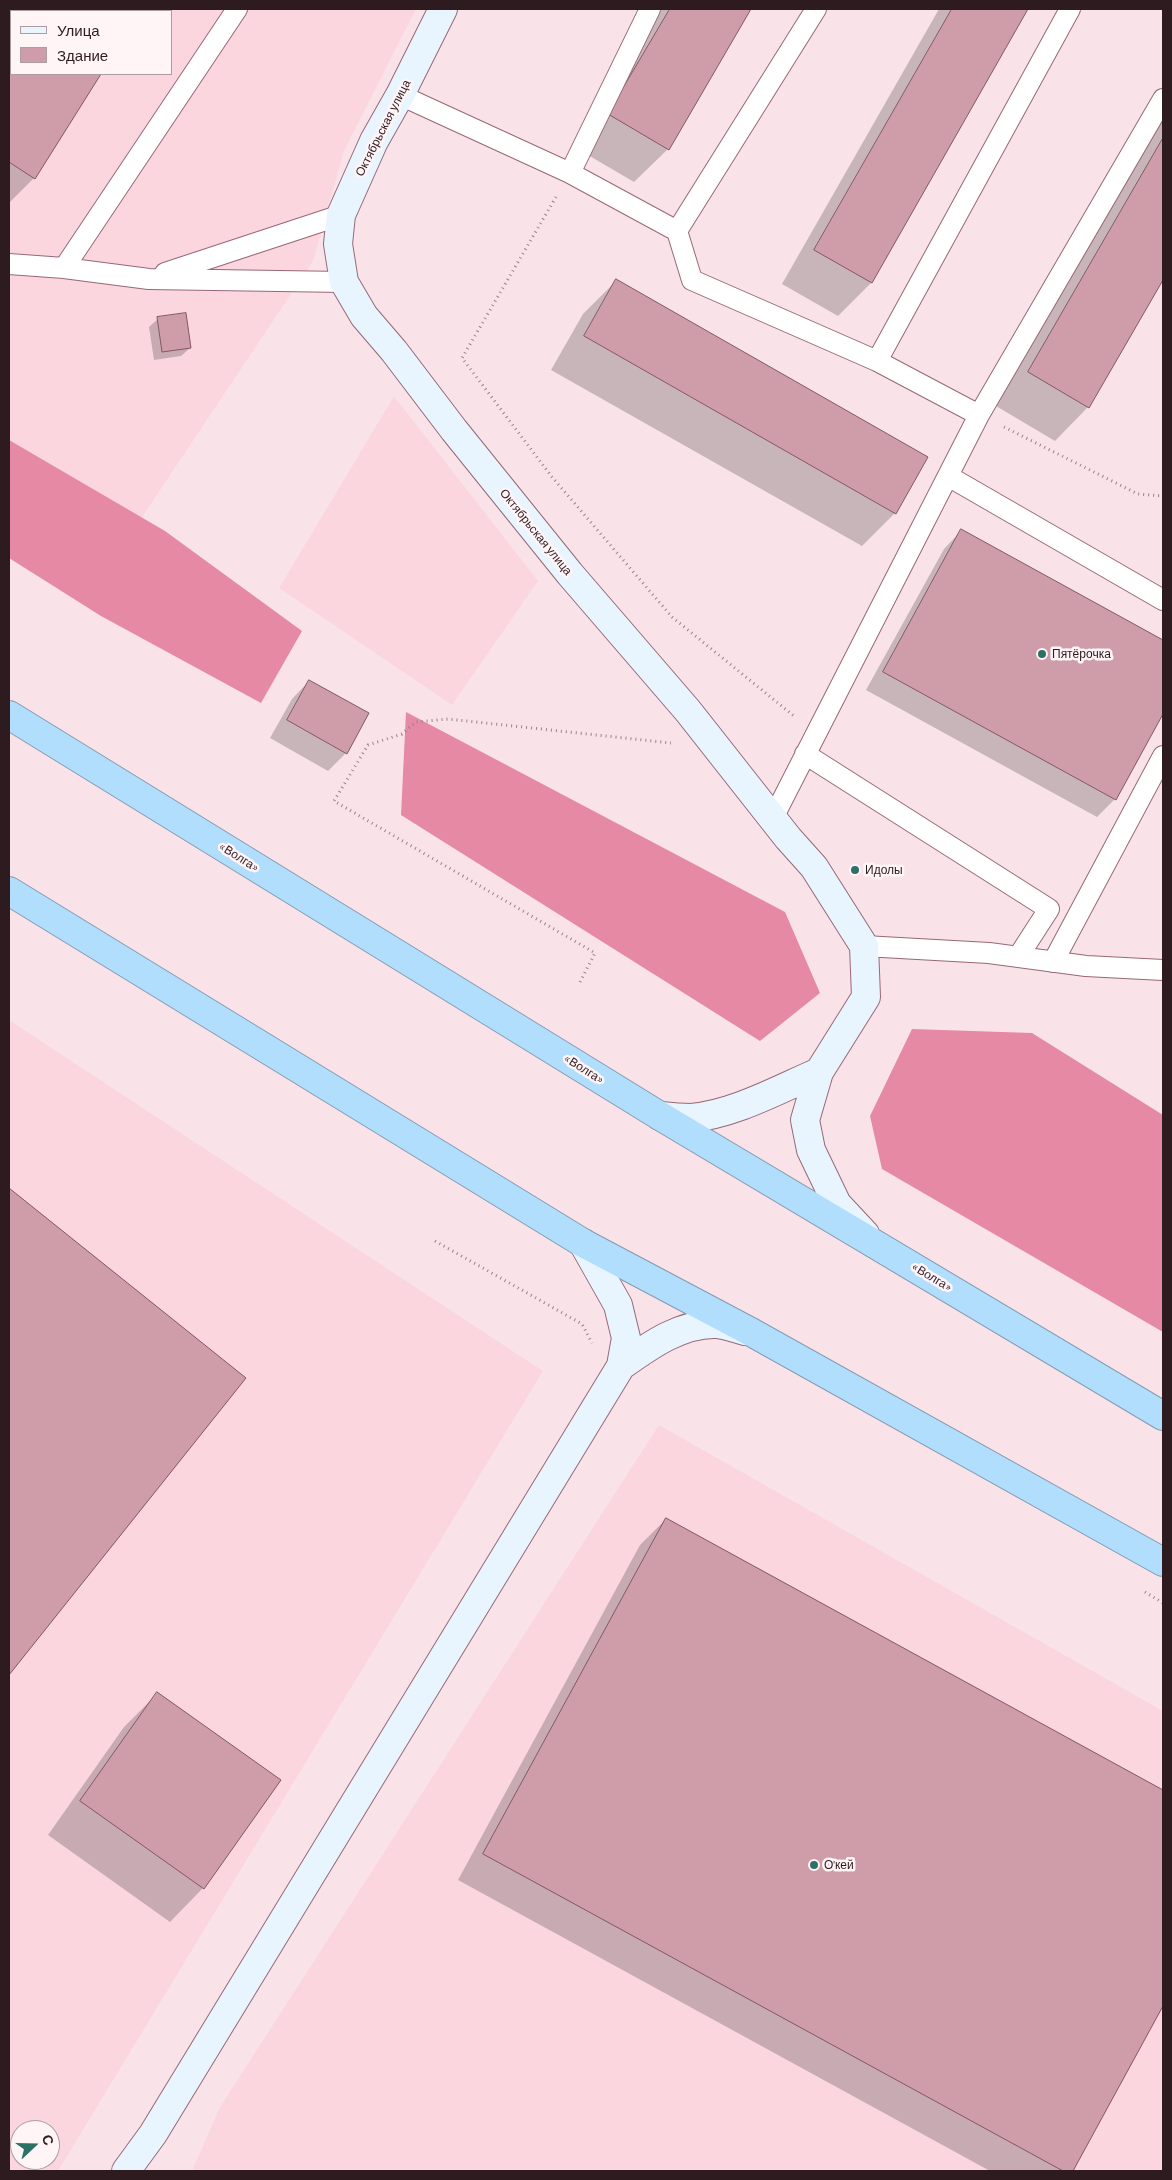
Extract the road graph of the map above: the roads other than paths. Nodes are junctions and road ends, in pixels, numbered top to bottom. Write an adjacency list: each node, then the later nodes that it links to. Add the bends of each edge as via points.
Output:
1 (237, 9): 12 (lane)
2 (443, 9): 6 (street, Октябрьская улица)
3 (650, 9): 8 (lane)
4 (816, 9): 10 (lane)
5 (1070, 9): 15 (lane)
6 (400, 95): 8 (lane); 9 (street, Октябрьская улица, via 374,141)
7 (1163, 99): 16 (lane)
8 (570, 173): 10 (lane)
9 (341, 215): 13 (lane); 14 (street, Октябрьская улица, via 338,244)
10 (677, 230): 15 (lane, via 692,280)
11 (9, 264): 12 (lane)
12 (64, 268): 13 (lane)
13 (149, 279): 14 (lane)
14 (344, 282): 22 (street, Октябрьская улица, via 364,316 454,430)
15 (877, 361): 16 (lane)
16 (979, 415): 17 (lane)
17 (948, 476): 18 (lane); 20 (lane)
18 (1163, 600)
19 (9, 715): 29 (highway, «Волга»)
20 (805, 754): 22 (lane); 25 (lane, via 1049,909)
21 (1163, 756): 26 (lane)
22 (773, 818): 24 (street, Октябрьская улица, via 814,867)
23 (9, 891): 31 (highway)
24 (864, 946): 25 (lane); 28 (street, via 866,997)
25 (1018, 957): 26 (lane)
26 (1054, 962): 27 (lane)
27 (1163, 970)
28 (819, 1072): 29 (street, via 718,1113 691,1118); 30 (street, via 805,1120 811,1150 837,1204)
29 (660, 1116): 30 (highway, «Волга»)
30 (870, 1240): 34 (highway, «Волга»)
31 (583, 1243): 32 (highway); 33 (street, via 618,1305 626,1338)
32 (751, 1332): 33 (street, via 720,1324 682,1330 645,1348); 35 (highway)
33 (621, 1366): 36 (street, via 153,2134)
34 (1163, 1416)
35 (1163, 1562)
36 (126, 2171)

